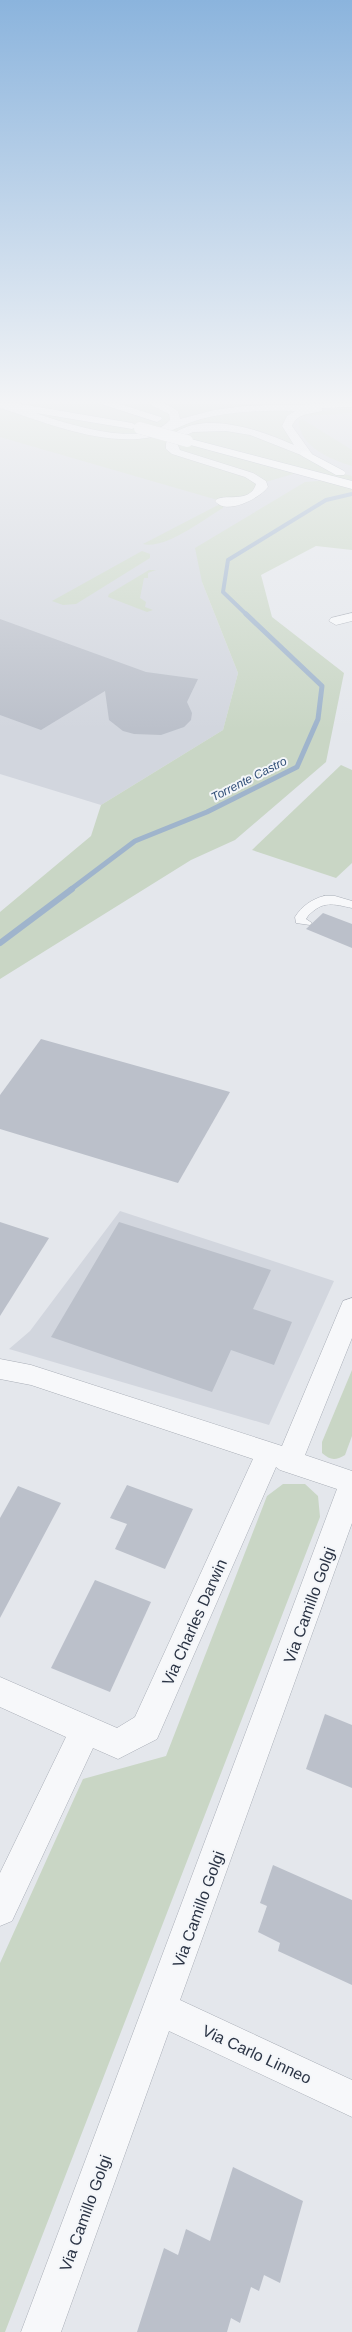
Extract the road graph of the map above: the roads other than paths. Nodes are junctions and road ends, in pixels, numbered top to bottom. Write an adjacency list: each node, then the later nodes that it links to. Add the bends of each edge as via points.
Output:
1 (352, 617): 2 (street)
2 (336, 621)
3 (352, 905): 4 (lane, via 336,899 325,898 316,901 301,916 300,921)
4 (306, 923)
5 (352, 1308): 7 (street)
6 (0, 1369): 7 (street, via 31,1375)
7 (279, 1457): 8 (street); 11 (street, Via Charles Darwin, via 146,1728 118,1744)
8 (352, 1483)
9 (352, 1486): 13 (street, Via Camillo Golgi)
10 (0, 1692): 11 (street, Via Charles Darwin)
11 (86, 1729): 12 (street)
12 (0, 1909)
13 (161, 2009): 14 (street, Via Carlo Linneo); 15 (street, Via Camillo Golgi)
14 (352, 2099)
15 (41, 2332)

